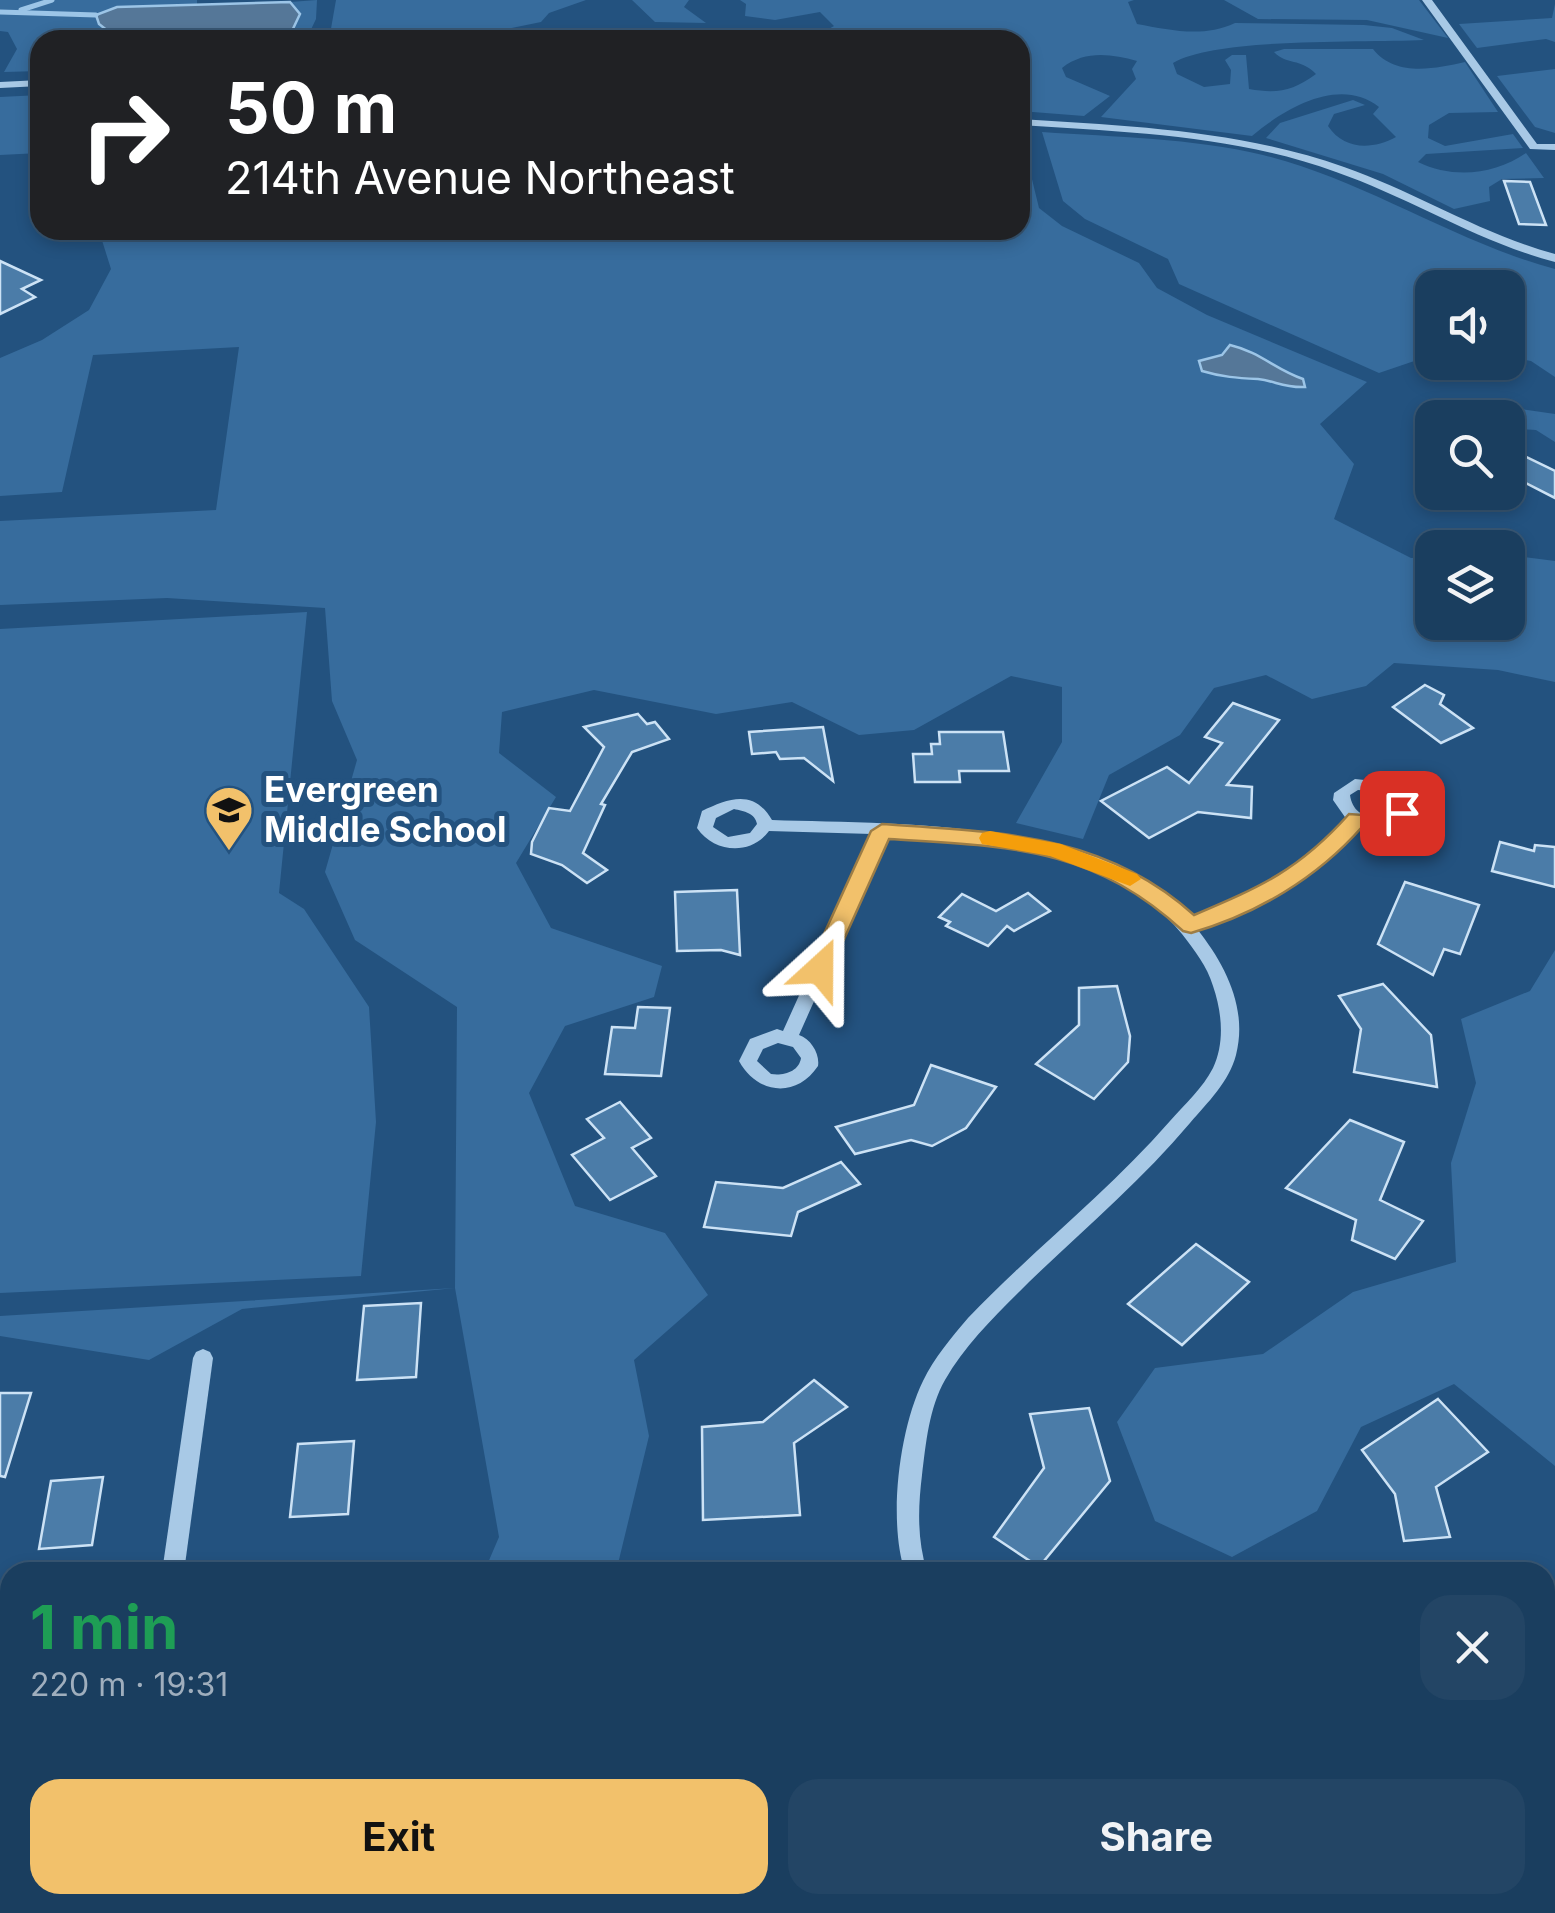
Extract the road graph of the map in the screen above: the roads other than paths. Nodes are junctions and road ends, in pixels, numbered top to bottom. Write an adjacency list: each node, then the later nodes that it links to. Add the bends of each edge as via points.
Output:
1 (1427, 0): 5 (street, via 1534,147)
2 (30, 84): 3 (street)
3 (0, 85)
4 (1030, 123): 6 (street, via 1186,134 1292,154)
5 (1555, 147)
6 (1555, 258)
7 (1357, 818): 10 (street, via 1284,885)
8 (765, 825): 9 (street)
9 (882, 831): 10 (street, via 1054,849 1154,892); 11 (street)
10 (1191, 925): 14 (street, via 1223,992 1231,1031 1221,1071 1161,1146 948,1356 920,1408 906,1514)
11 (789, 1038)
12 (203, 1358): 13 (street)
13 (175, 1562)
14 (912, 1562)

